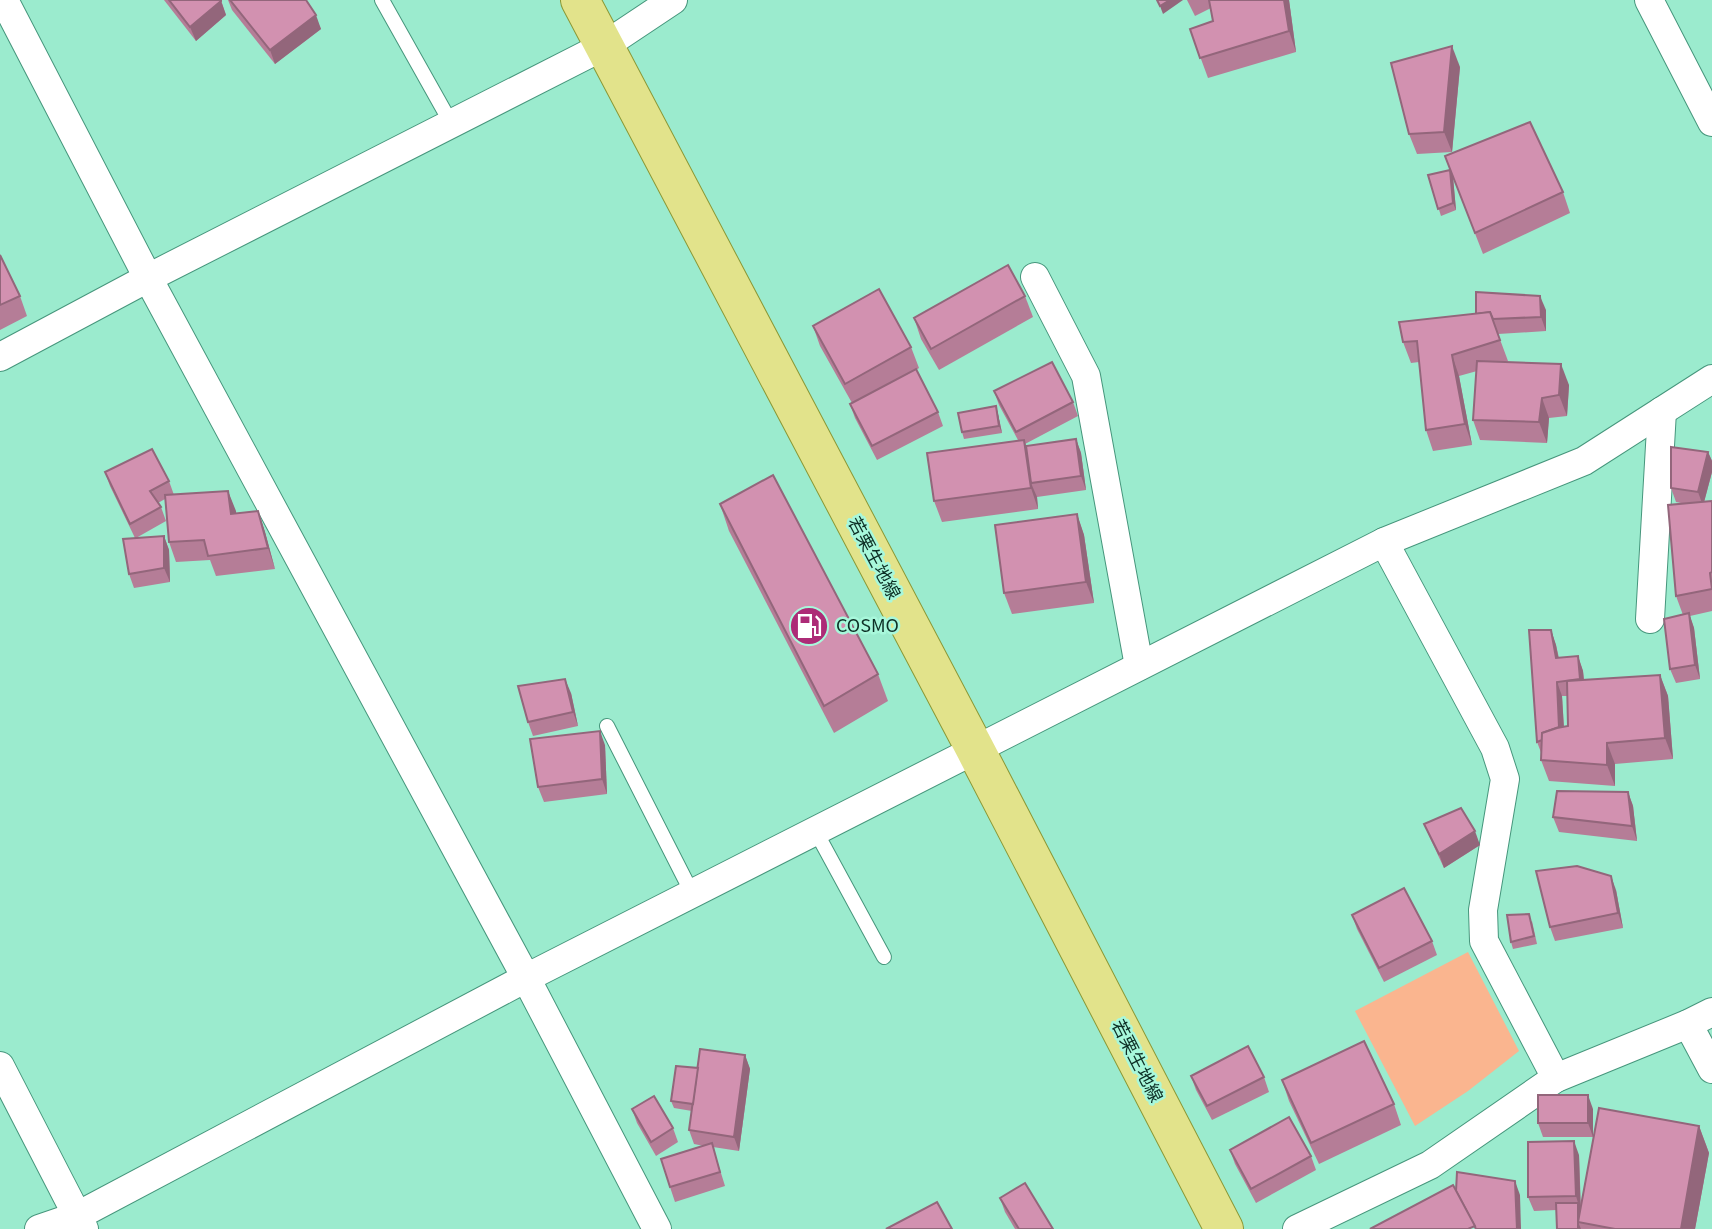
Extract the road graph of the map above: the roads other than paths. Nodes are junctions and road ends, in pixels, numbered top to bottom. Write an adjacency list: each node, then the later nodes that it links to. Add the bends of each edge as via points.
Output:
1 (4, 0): 10 (street)
2 (382, 0): 8 (lane)
3 (580, 0): 6 (main road, 若栗生地線)
4 (673, 0): 6 (street)
5 (1649, 0): 7 (street)
6 (604, 46): 8 (street); 18 (main road, 若栗生地線)
7 (1712, 122)
8 (452, 123): 10 (street)
9 (1035, 277): 16 (street, via 1086,376)
10 (148, 278): 11 (street); 22 (street)
11 (0, 356)
12 (1712, 379): 13 (street)
13 (1662, 411): 14 (street, via 1584,461); 15 (street)
14 (1384, 542): 16 (street); 26 (street, via 1495,748 1505,779 1483,910 1484,941)
15 (1650, 619)
16 (1139, 666): 18 (street)
17 (607, 726): 20 (lane)
18 (975, 749): 19 (street); 30 (main road, 若栗生地線)
19 (815, 830): 20 (street); 21 (lane)
20 (692, 893): 22 (street)
21 (884, 957)
22 (526, 978): 27 (street); 29 (street)
23 (1700, 1018): 25 (street); 26 (street)
24 (0, 1066): 27 (street)
25 (1712, 1069)
26 (1556, 1078): 31 (street, via 1430,1165)
27 (81, 1222): 28 (street)
28 (38, 1229)
29 (657, 1229)
30 (1224, 1229)
31 (1297, 1229)

